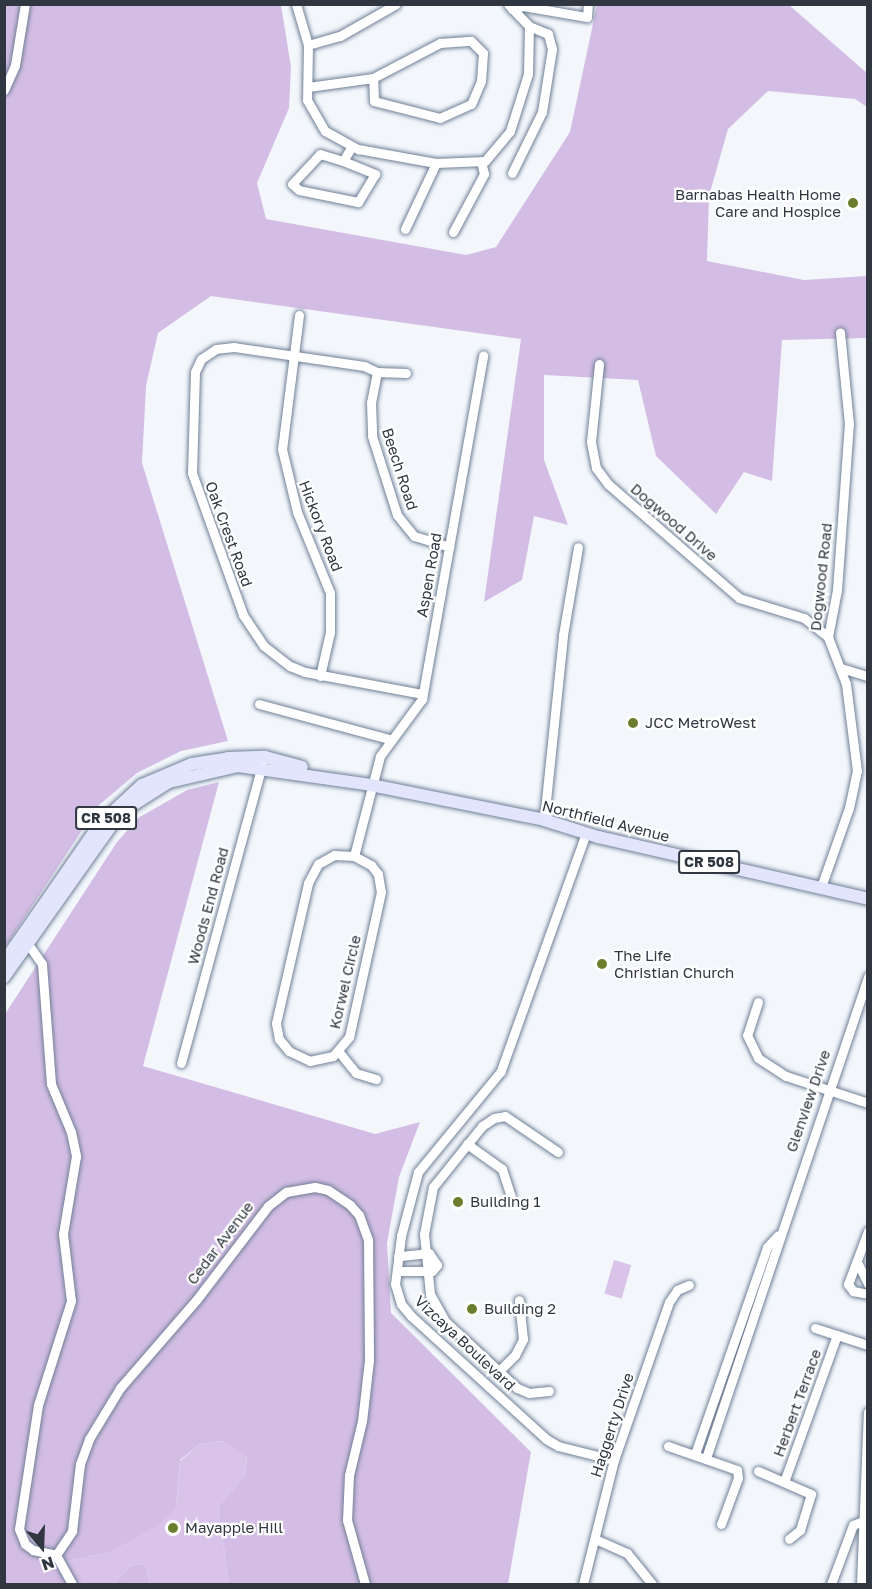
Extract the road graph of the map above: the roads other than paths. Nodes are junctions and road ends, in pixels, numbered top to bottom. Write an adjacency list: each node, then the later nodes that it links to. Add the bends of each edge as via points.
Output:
1 (25, 4): 10 (street, via 15,65)
2 (296, 4): 7 (street)
3 (396, 4): 7 (street, via 340,36)
4 (588, 4): 5 (street, via 586,17)
5 (510, 7): 6 (street)
6 (529, 26): 13 (street, via 528,74 510,131); 15 (street, via 548,34 552,49 542,112)
7 (308, 45): 9 (street)
8 (373, 78): 8 (street, via 440,43 471,41 483,53 481,81 471,104 440,118 374,101); 9 (street)
9 (308, 87): 11 (street, via 308,100 325,131)
10 (4, 90)
11 (352, 146): 12 (street); 14 (street)
12 (343, 161): 12 (street, via 320,154 292,184 358,202 375,174)
13 (481, 161): 14 (street); 17 (street, via 484,174)
14 (436, 163): 16 (street)
15 (512, 173)
16 (405, 229)
17 (453, 232)
18 (298, 315): 20 (street, Hickory Road)
19 (840, 332): 27 (street, Dogwood Road, via 849,424 837,590)
20 (292, 355): 23 (street, Oak Crest Road, via 363,366); 29 (street, Hickory Road, via 282,449 297,512 330,593 330,632); 29 (street, Oak Crest Road, via 226,347 201,359 195,372 192,473 252,631 290,666)
21 (483, 355): 25 (street, Aspen Road)
22 (599, 364): 27 (street, Dogwood Drive, via 591,442 596,468 608,484 739,598 804,618)
23 (377, 372): 24 (street, Oak Crest Road); 25 (street, Beech Road, via 371,402 372,436 398,515 414,536)
24 (406, 373)
25 (449, 547): 31 (street, Aspen Road)
26 (578, 547): 36 (street, via 546,774)
27 (828, 637): 28 (street, Dogwood Road)
28 (841, 668): 30 (street); 39 (street, Dogwood Road, via 853,724 857,771)
29 (320, 676): 31 (street, Oak Crest Road)
30 (867, 676)
31 (423, 694): 33 (street, Aspen Road, via 412,716)
32 (259, 704): 33 (street)
33 (389, 739): 35 (street, Aspen Road)
34 (263, 762): 35 (main road, Northfield Avenue / CR 508); 41 (main road, Northfield Avenue / CR 508, via 191,774 145,795 111,826); 42 (main road, Northfield Avenue / CR 508, via 192,764 164,773 128,796 100,824); 47 (street, Woods End Road)
35 (371, 785): 36 (main road, Northfield Avenue / CR 508); 38 (street)
36 (544, 820): 37 (main road, Northfield Avenue / CR 508)
37 (586, 833): 39 (main road, Northfield Avenue / CR 508); 57 (street, Vizcaya Boulevard, via 501,1071 418,1172)
38 (354, 856): 46 (street, Korwel Circle, via 378,874 381,892 349,1037); 46 (street, Korwel Circle, via 325,858 312,873 276,1023 279,1039 295,1056 318,1061)
39 (821, 888): 40 (main road, Northfield Avenue / CR 508)
40 (867, 899)
41 (28, 944): 43 (main road, Northfield Avenue / CR 508); 81 (street, via 42,964 51,1084 71,1132 76,1156 63,1234 71,1301 38,1405 19,1520 25,1544 42,1555)
42 (4, 962)
43 (4, 977)
44 (867, 977): 49 (street, Glenview Drive)
45 (758, 1002): 49 (street, via 747,1035 758,1058 786,1076)
46 (339, 1052): 48 (street, via 356,1073)
47 (181, 1063)
48 (375, 1079)
49 (828, 1089): 50 (street); 55 (street, Glenview Drive)
50 (867, 1103)
51 (467, 1144): 52 (street, via 482,1126 506,1116); 53 (street, via 502,1168); 56 (street, via 434,1186)
52 (558, 1152)
53 (511, 1196)
54 (867, 1231): 58 (street)
55 (778, 1235): 72 (street, Glenview Drive, via 767,1247); 73 (street, Glenview Drive, via 779,1248)
56 (423, 1254): 57 (street); 60 (street)
57 (398, 1256): 59 (street, Vizcaya Boulevard)
58 (856, 1262): 61 (street); 63 (street, via 848,1287)
59 (397, 1271): 60 (street); 74 (street, Vizcaya Boulevard, via 397,1295 411,1316 545,1438 558,1446)
60 (425, 1271): 68 (street, via 430,1293 445,1321)
61 (867, 1284)
62 (689, 1285): 74 (street, Haggerty Drive, via 677,1290 669,1302)
63 (867, 1294)
64 (519, 1300): 68 (street, via 523,1339 515,1355)
65 (815, 1329): 66 (street, Herbert Terrace)
66 (837, 1335): 67 (street, Herbert Terrace); 76 (street, Herbert Terrace)
67 (867, 1345)
68 (499, 1371): 69 (street, via 517,1388)
69 (549, 1391)
70 (867, 1412): 77 (street)
71 (668, 1446): 72 (street)
72 (695, 1454): 73 (street)
73 (706, 1458): 78 (street, via 738,1472)
74 (614, 1460): 79 (street, Haggerty Drive)
75 (758, 1471): 76 (street, Herbert Terrace)
76 (784, 1482): 80 (street, Herbert Terrace, via 812,1497 800,1530)
77 (863, 1521): 86 (street, via 853,1525); 87 (street)
78 (722, 1524)
79 (595, 1539): 84 (street, Haggerty Drive); 85 (street, via 627,1553)
80 (789, 1539)
81 (58, 1558): 82 (street); 83 (street, Cedar Avenue, via 72,1531 80,1464 89,1439 114,1398 268,1206 286,1192 315,1187 328,1190 350,1205 359,1215 368,1240 369,1360 362,1421 349,1475 347,1520)
82 (72, 1584)
83 (365, 1584)
84 (583, 1584)
85 (652, 1584)
86 (831, 1584)
87 (861, 1584)

